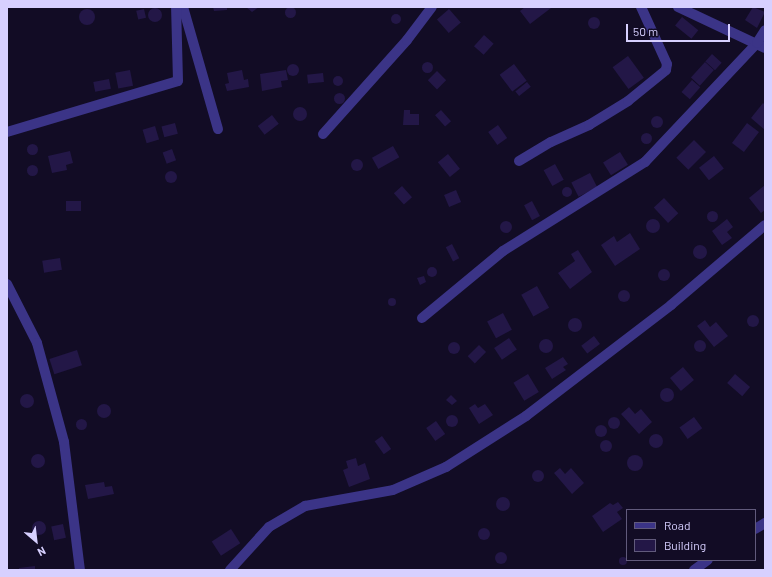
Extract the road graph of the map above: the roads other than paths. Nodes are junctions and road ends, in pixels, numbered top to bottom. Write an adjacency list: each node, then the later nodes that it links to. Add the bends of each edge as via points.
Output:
1 (176, 7): 9 (street, via 178,81)
2 (183, 7): 8 (street)
3 (432, 7): 10 (street, via 408,40)
4 (641, 7): 11 (street, via 667,64 666,70 628,101 589,125 550,142)
5 (678, 7): 7 (street)
6 (765, 30): 7 (street)
7 (761, 45): 14 (street, via 646,162 503,251)
8 (218, 129)
9 (7, 132)
10 (323, 134)
11 (519, 161)
12 (765, 225): 19 (street, via 671,305 526,416 446,467 393,490 305,506 269,527)
13 (7, 284): 18 (street, via 37,343 64,442)
14 (422, 318)
15 (765, 523): 16 (street)
16 (756, 528)
17 (707, 561): 20 (street)
18 (80, 570)
19 (230, 570)
20 (694, 570)

